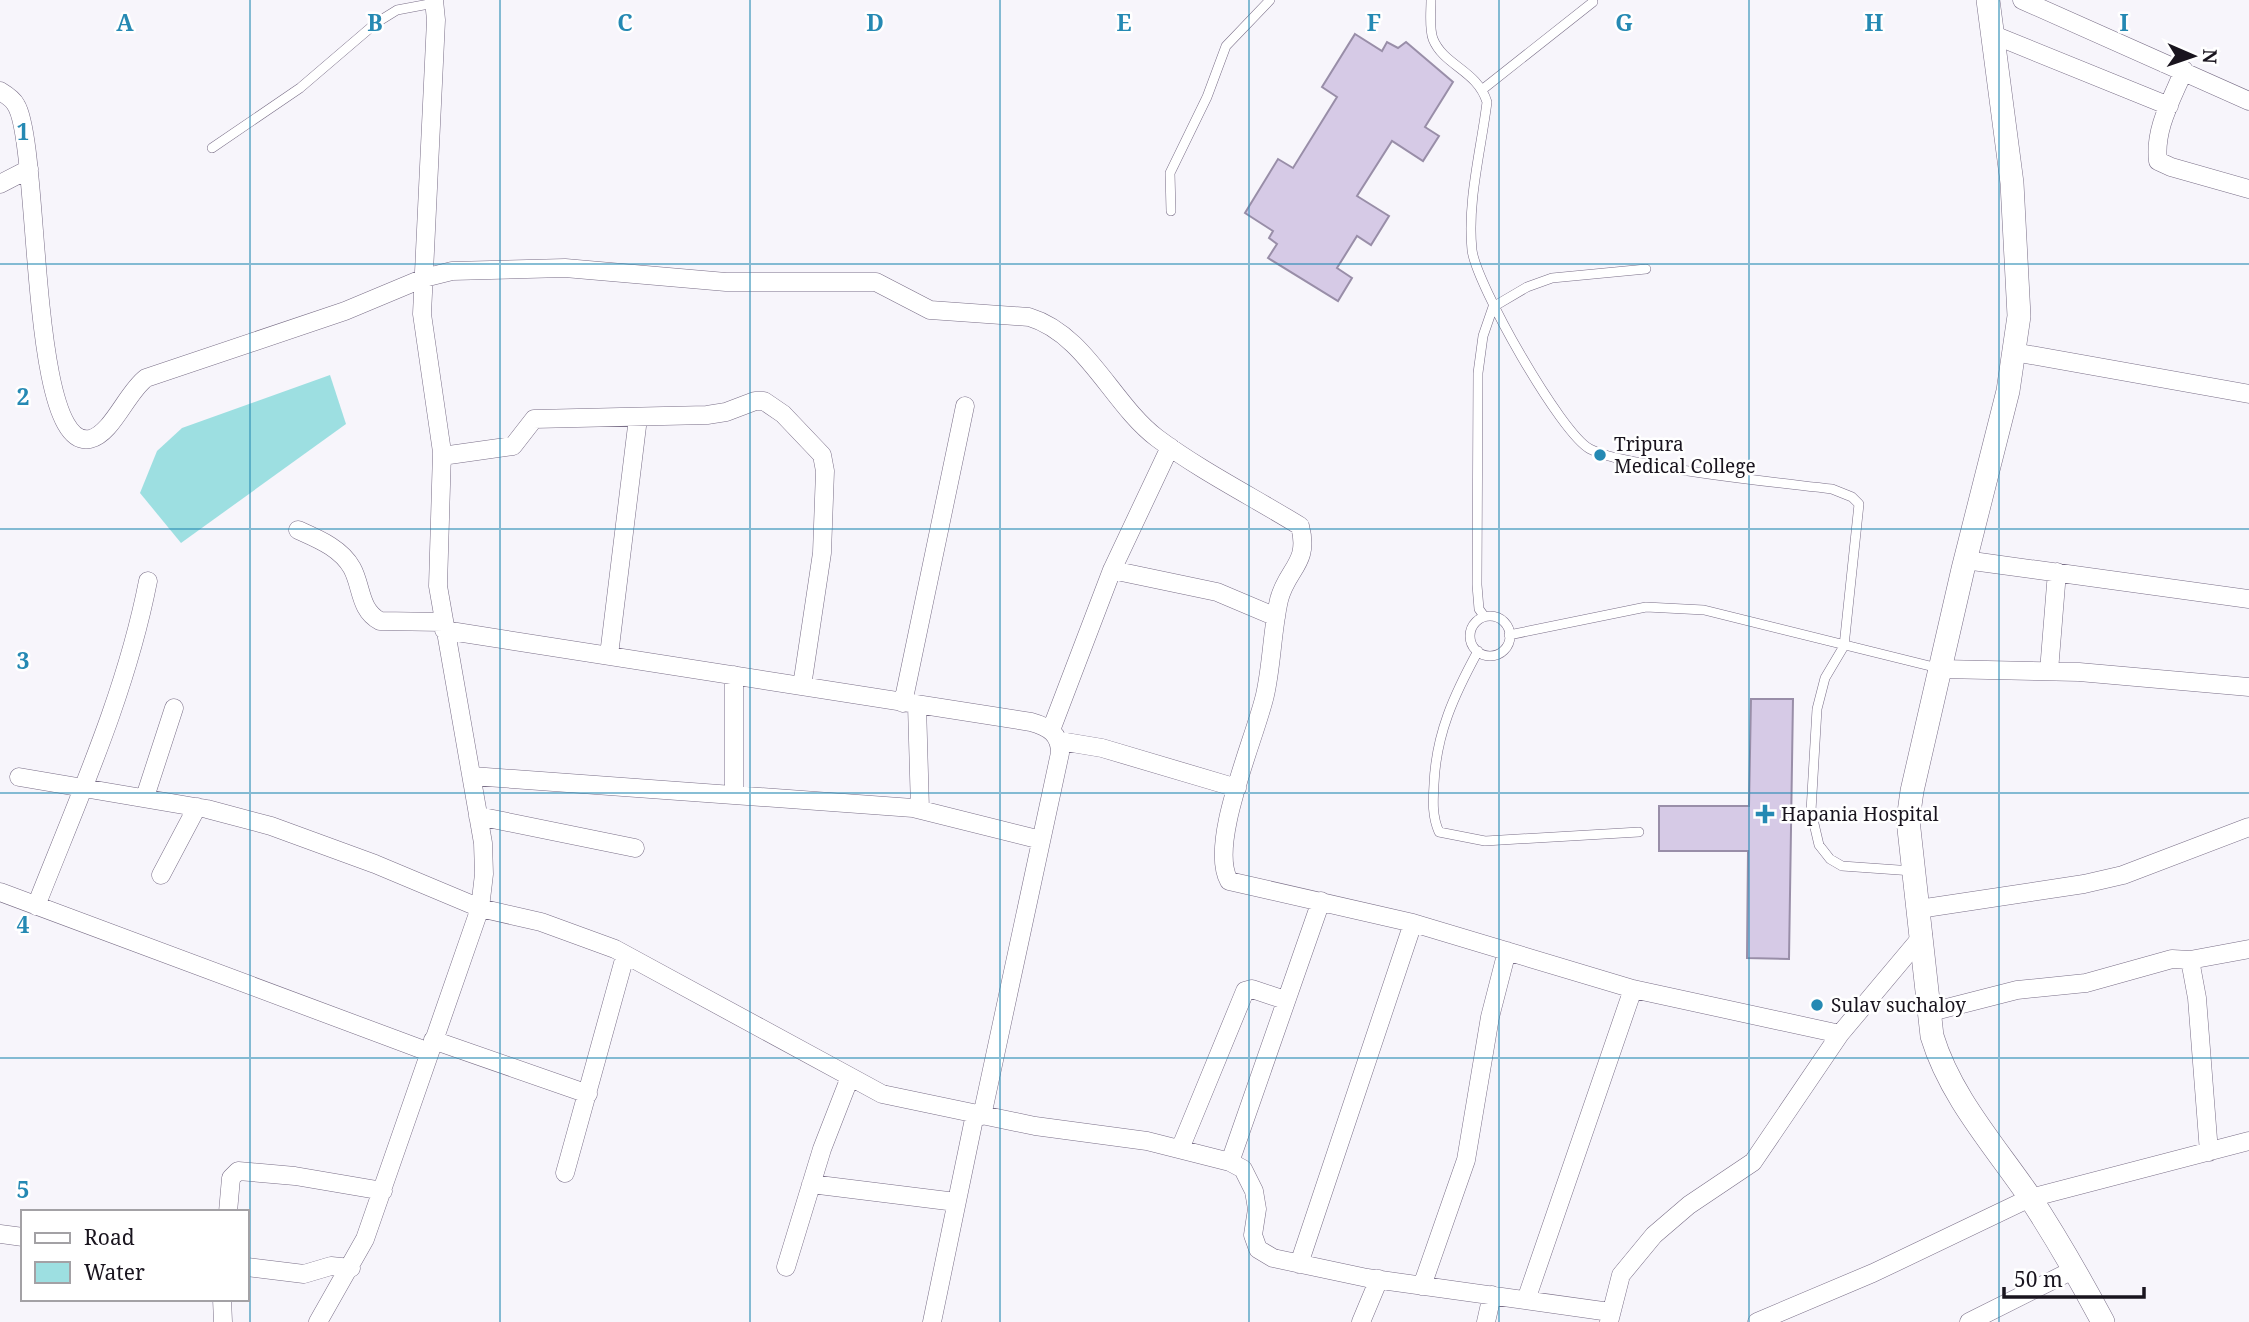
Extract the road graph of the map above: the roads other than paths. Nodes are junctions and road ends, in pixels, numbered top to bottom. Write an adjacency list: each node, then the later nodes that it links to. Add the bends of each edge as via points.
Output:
1 (1269, 0): 17 (lane, via 1226,46 1170,173)
2 (1431, 0): 9 (lane, via 1432,36 1439,51 1468,71)
3 (1988, 0): 7 (street)
4 (2022, 0): 8 (street)
5 (434, 1): 13 (lane, via 397,10 300,88); 19 (street)
6 (1593, 2): 9 (lane)
7 (1994, 35): 12 (street); 21 (street, via 2020,294)
8 (2184, 70): 11 (street); 12 (street)
9 (1483, 89): 20 (lane, via 1487,102 1471,220 1472,252)
10 (0, 91): 14 (street, via 16,104)
11 (2249, 100)
12 (2169, 106): 16 (street, via 2158,161)
13 (212, 148)
14 (29, 169): 15 (street); 19 (street, via 45,342 56,402 63,423 75,437 87,440 101,435 146,377 345,311)
15 (0, 184)
16 (2249, 189)
17 (1171, 211)
18 (1646, 269): 20 (lane, via 1552,278)
19 (424, 278): 25 (street, via 452,271 565,268 726,282 876,282 930,310 1043,322 1073,346 1155,437); 26 (street, via 422,314)
20 (1493, 307): 33 (lane, via 1483,335 1478,373 1477,585); 37 (lane, via 1557,416 1591,449 1671,468 1832,489 1852,497 1859,505 1859,516)
21 (2014, 352): 22 (street); 28 (street)
22 (2249, 394)
23 (965, 407): 45 (street)
24 (638, 418): 26 (street, via 534,419 513,446); 39 (street); 43 (street, via 707,415 765,401 822,455 822,553)
25 (1170, 447): 29 (street); 34 (street, via 1300,526 1302,556 1279,597)
26 (442, 456): 35 (street, via 438,586)
27 (298, 530): 35 (street, via 326,542 344,557 372,617)
28 (1965, 560): 30 (street); 40 (street)
29 (1112, 570): 34 (street, via 1217,592); 47 (street)
30 (2057, 572): 32 (street); 41 (street)
31 (148, 581): 50 (street, via 124,676)
32 (2249, 599)
33 (1484, 616): 36 (lane, via 1501,619); 38 (lane, via 1470,635)
34 (1276, 617): 51 (street, via 1263,705)
35 (443, 626): 39 (street); 48 (street)
36 (1509, 635): 37 (lane, via 1646,607 1704,610); 38 (lane, via 1506,647 1496,655)
37 (1844, 646): 40 (lane); 61 (lane, via 1825,678 1816,709 1811,811 1819,845 1842,866)
38 (1478, 651): 58 (lane, via 1455,693 1435,756 1433,819 1439,832 1485,841)
39 (609, 655): 42 (street)
40 (1941, 668): 41 (street); 61 (street, via 1908,820)
41 (2049, 671): 44 (street)
42 (734, 675): 43 (street); 52 (street)
43 (802, 686): 45 (street)
44 (2249, 687)
45 (910, 704): 47 (street, via 1031,722); 55 (street)
46 (174, 708): 53 (street)
47 (1055, 736): 51 (street); 59 (street)
48 (472, 776): 52 (street); 56 (street)
49 (19, 777): 50 (street)
50 (83, 786): 53 (street); 65 (street)
51 (1237, 788): 64 (street, via 1222,862 1229,881)
52 (734, 793): 55 (street)
53 (145, 797): 54 (street)
54 (197, 807): 62 (street); 66 (street, via 271,826)
55 (920, 809): 59 (street)
56 (478, 816): 60 (street); 66 (street, via 484,874)
57 (2249, 827): 67 (street, via 2123,875)
58 (1639, 832)
59 (1041, 840): 81 (street)
60 (635, 848)
61 (1914, 872): 67 (street)
62 (161, 875)
63 (0, 892): 65 (street)
64 (1321, 901): 68 (street); 75 (street)
65 (36, 906): 78 (street)
66 (480, 908): 72 (street, via 541,922); 78 (street)
67 (1919, 909): 69 (street)
68 (1413, 923): 71 (street); 94 (street)
69 (1923, 936): 76 (street); 77 (street)
70 (2249, 949): 73 (street)
71 (1507, 951): 74 (street); 100 (street, via 1490,1017 1466,1160)
72 (625, 956): 79 (street); 80 (street)
73 (2190, 960): 76 (street, via 2172,959 2086,983 2017,990); 84 (street)
74 (1633, 989): 77 (street); 102 (street)
75 (1285, 1000): 83 (street, via 1245,991); 85 (street)
76 (1931, 1012): 89 (street, via 1938,1057 1954,1088)
77 (1840, 1034): 104 (street, via 1753,1161 1689,1205 1637,1255 1621,1275)
78 (431, 1046): 80 (street); 88 (street)
79 (850, 1077): 81 (street, via 897,1098); 87 (street)
80 (588, 1094): 86 (street)
81 (978, 1115): 83 (street); 90 (street)
82 (2249, 1141): 84 (street)
83 (1180, 1149): 85 (street)
84 (2209, 1152): 89 (street)
85 (1230, 1162): 94 (street, via 1243,1169 1254,1191 1253,1235 1258,1250)
86 (565, 1174)
87 (811, 1184): 90 (street); 95 (street)
88 (383, 1191): 91 (street, via 238,1171 231,1178); 97 (street)
89 (2030, 1198): 98 (street); 110 (street)
90 (956, 1202): 107 (street)
91 (228, 1210)
92 (0, 1234): 93 (street)
93 (21, 1237)
94 (1299, 1264): 99 (street)
95 (786, 1266)
96 (248, 1267): 97 (street, via 304,1273 331,1266)
97 (351, 1268): 106 (street)
98 (2075, 1269): 111 (street); 112 (street)
99 (1379, 1279): 100 (street); 108 (street)
100 (1422, 1286): 101 (street)
101 (1492, 1295): 102 (street); 109 (street)
102 (1526, 1300): 104 (street)
103 (222, 1301): 105 (street)
104 (1609, 1317)
105 (223, 1322)
106 (317, 1322)
107 (932, 1322)
108 (1361, 1322)
109 (1486, 1322)
110 (1757, 1322)
111 (1969, 1322)
112 (2103, 1322)

